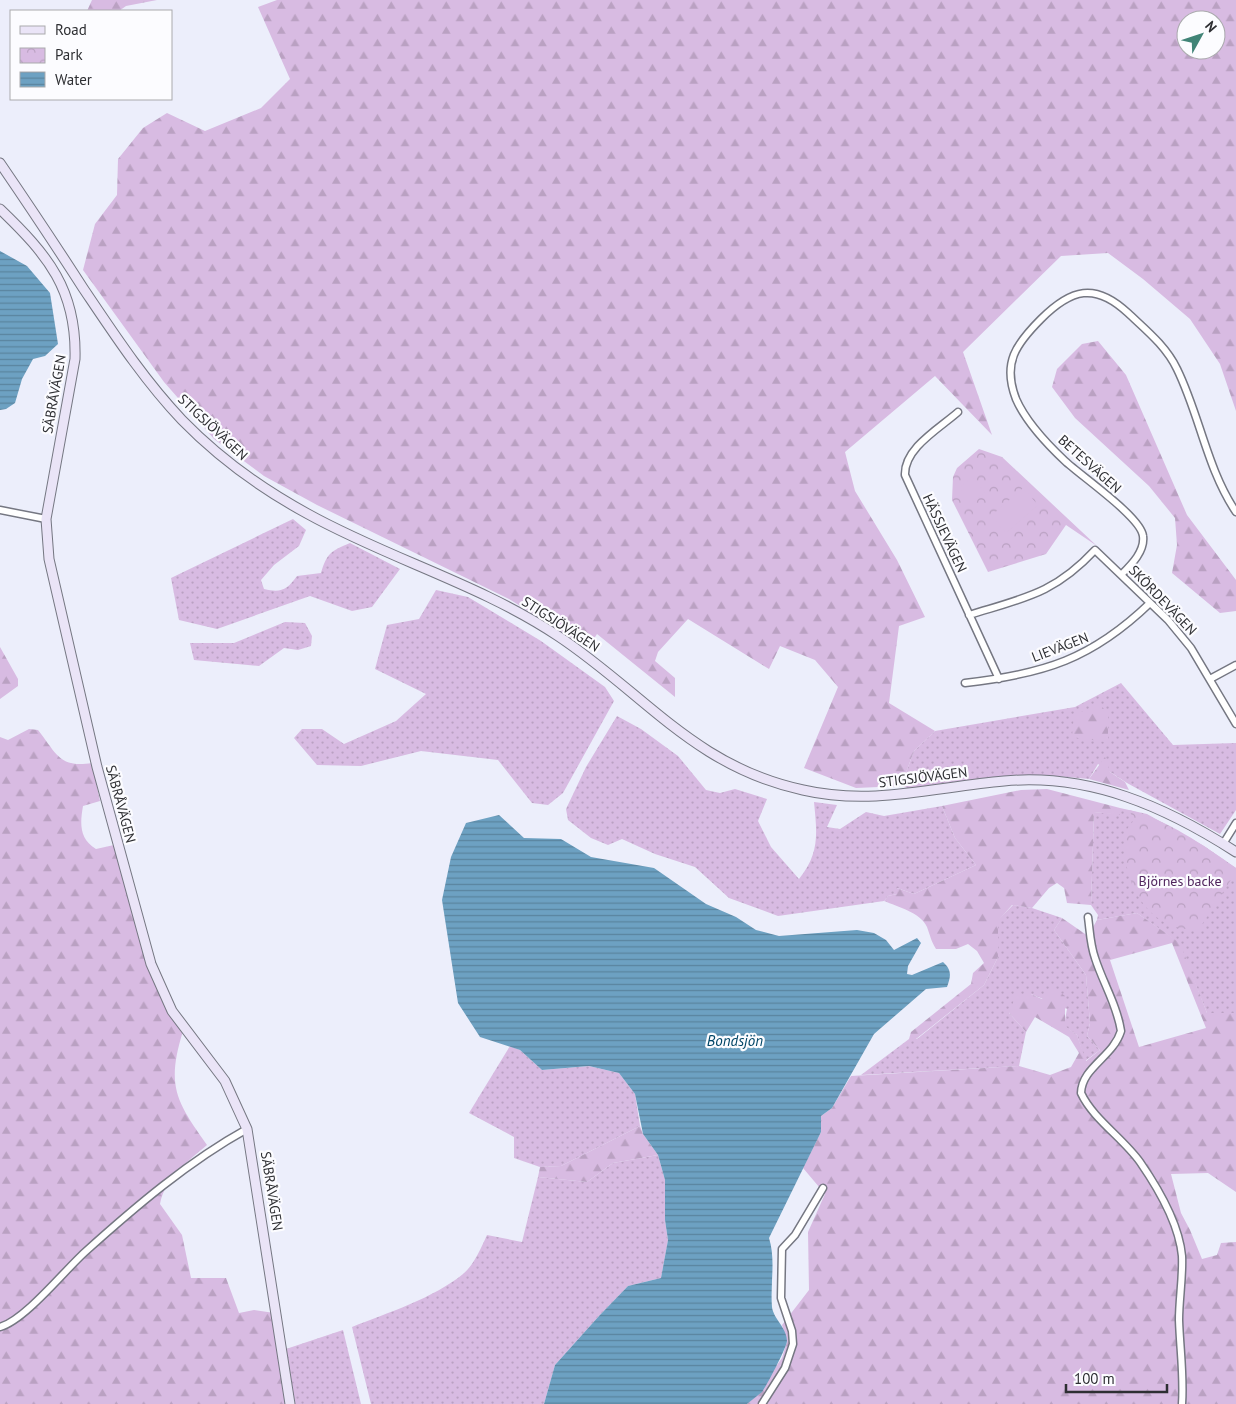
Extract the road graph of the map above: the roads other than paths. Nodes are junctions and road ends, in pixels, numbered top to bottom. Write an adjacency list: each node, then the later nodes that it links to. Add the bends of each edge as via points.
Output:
1 (0, 163): 16 (main road, STIGSJÖVÄGEN, via 133,362 184,423 223,457 307,514 501,603 554,634 712,755 778,784 824,795 909,795 1025,779 1087,785 1140,800)
2 (0, 209): 6 (main road, SÄBRÅVÄGEN, via 26,236 64,287 74,322 72,382)
3 (958, 412): 9 (street, HÄSSJEVÄGEN, via 911,454 905,475)
4 (0, 510): 6 (street)
5 (1236, 512): 7 (street, BETESVÄGEN, via 1219,481 1177,369 1166,352 1113,300 1093,293 1067,298 1051,309 1018,345 1011,364 1012,387 1025,414 1053,449 1140,527 1143,535 1140,552)
6 (46, 519): 19 (main road, SÄBRÅVÄGEN, via 49,559 97,767 151,964 172,1011 224,1081)
7 (1122, 574): 8 (street, SKÖRDEVÄGEN); 9 (street, SKÖRDEVÄGEN, via 1095,550 1071,574 1045,591)
8 (1150, 603): 11 (street, SKÖRDEVÄGEN, via 1191,648); 12 (street, LIEVÄGEN, via 1131,622 1092,649 1052,666)
9 (969, 614): 12 (street, HÄSSJEVÄGEN)
10 (1236, 665): 11 (street)
11 (1210, 678): 14 (street, SKÖRDEVÄGEN)
12 (999, 679): 13 (street, LIEVÄGEN)
13 (965, 683)
14 (1236, 724)
15 (1236, 823): 16 (street)
16 (1223, 844): 17 (main road, STIGSJÖVÄGEN)
17 (1236, 852)
18 (1088, 917): 24 (street, via 1095,959 1115,1006 1121,1031 1111,1051 1084,1078 1081,1092 1092,1110 1141,1164 1178,1237 1182,1257 1179,1320 1184,1380)
19 (247, 1129): 21 (street, via 208,1153 130,1214 68,1267 22,1314); 22 (main road, SÄBRÅVÄGEN)
20 (823, 1188): 23 (street, via 795,1235 782,1249 781,1298 793,1344 785,1368)
21 (0, 1327)
22 (290, 1404)
23 (762, 1404)
24 (1182, 1404)

